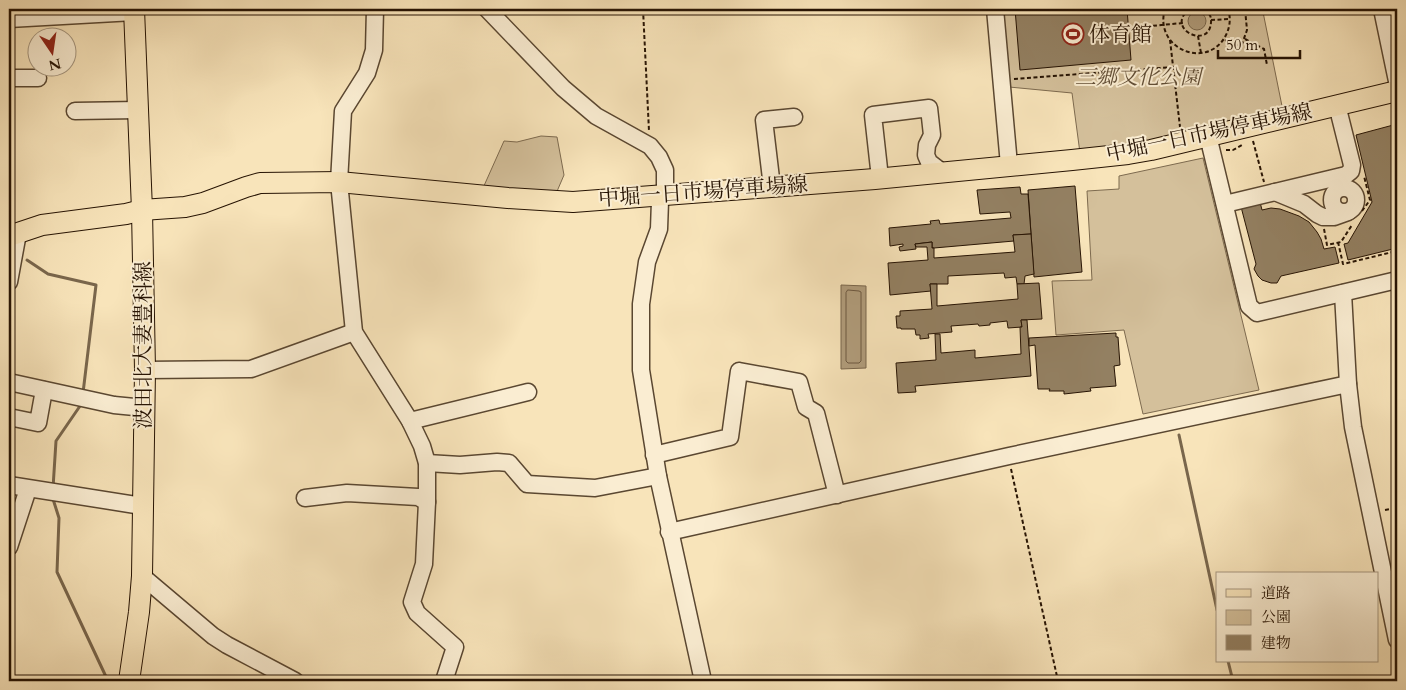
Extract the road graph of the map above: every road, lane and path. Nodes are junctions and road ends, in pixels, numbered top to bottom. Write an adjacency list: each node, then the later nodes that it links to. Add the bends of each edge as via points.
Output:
1 (375, 9): 42 (street, via 374,50 367,73 343,111)
2 (487, 9): 37 (street, via 563,88 596,116)
3 (642, 9): 37 (path)
4 (995, 9): 27 (street)
5 (1165, 9): 16 (path)
6 (1190, 9): 15 (path, via 1184,14)
7 (1204, 9): 14 (path)
8 (1228, 9): 13 (path)
9 (1245, 9): 20 (path, via 1248,30)
10 (1382, 9): 28 (street)
11 (134, 10): 12 (street); 31 (main road, 波田北大妻豊科線)
12 (9, 19)
13 (1230, 19): 14 (path); 19 (path)
14 (1212, 20): 18 (path, via 1206,33)
15 (1182, 23): 16 (path); 18 (path, via 1189,34)
16 (1163, 24): 17 (path); 21 (path)
17 (1140, 28)
18 (1198, 36): 22 (path)
19 (1224, 39): 20 (path, via 1241,47); 22 (path, via 1210,51)
20 (1245, 39): 23 (path, via 1264,49)
21 (1170, 40): 22 (path, via 1184,51); 24 (path)
22 (1201, 53)
23 (1268, 65)
24 (1174, 67): 27 (path); 36 (path)
25 (9, 78): 26 (street)
26 (28, 78)
27 (1001, 80): 38 (street)
28 (1397, 81)
29 (1397, 90): 30 (main road, 中堀一日市場停車場線)
30 (1338, 105): 35 (main road, 中堀一日市場停車場線); 39 (street)
31 (138, 110): 32 (street); 47 (main road, 波田北大妻豊科線)
32 (75, 111)
33 (794, 116): 43 (street, via 764,120)
34 (1252, 134): 44 (path)
35 (1208, 136): 36 (main road, 中堀一日市場停車場線); 46 (street)
36 (1182, 142): 38 (main road, 中堀一日市場停車場線, via 1128,154)
37 (650, 146): 45 (street, via 664,170)
38 (1009, 165): 40 (main road, 中堀一日市場停車場線)
39 (1352, 165): 44 (street, via 1346,175); 44 (street, via 1352,205 1334,217 1323,217 1304,204)
40 (942, 172): 41 (main road, 中堀一日市場停車場線); 41 (street, via 926,155 932,135 930,108 872,115)
41 (880, 178): 43 (main road, 中堀一日市場停車場線)
42 (339, 182): 45 (main road, 中堀一日市場停車場線, via 573,202); 47 (main road, 中堀一日市場停車場線, via 260,182 203,203); 54 (street)
43 (772, 187): 45 (main road, 中堀一日市場停車場線)
44 (1270, 189): 46 (street)
45 (662, 195): 63 (street, via 659,229 647,262 641,304 641,370)
46 (1225, 204): 53 (street, via 1249,306 1256,313)
47 (142, 210): 48 (main road, 中堀一日市場停車場線, via 42,225); 55 (main road, 波田北大妻豊科線)
48 (13, 235): 52 (street)
49 (1338, 242): 50 (path, via 1343,264)
50 (1397, 251)
51 (1397, 280): 53 (street)
52 (9, 282)
53 (1342, 293): 57 (street)
54 (354, 332): 55 (street, via 252,369); 62 (street)
55 (145, 370): 60 (main road, 波田北大妻豊科線)
56 (9, 382): 58 (street)
57 (1348, 384): 64 (street); 76 (street, via 1352,427)
58 (44, 390): 60 (street); 61 (street, via 38,423)
59 (528, 392): 62 (street)
60 (145, 408): 72 (main road, 波田北大妻豊科線)
61 (9, 417)
62 (410, 421): 65 (street, via 422,446)
63 (654, 455): 66 (street); 69 (street, via 730,437 739,372 799,382 806,407 816,413)
64 (1009, 456): 69 (street); 81 (path)
65 (426, 464): 66 (street, via 509,463 527,484 595,488); 71 (street)
66 (658, 476): 73 (street)
67 (9, 485): 68 (street)
68 (28, 489): 72 (street); 74 (street)
69 (837, 495): 73 (street)
70 (305, 498): 71 (street, via 347,493 418,498)
71 (427, 502): 79 (street, via 424,564 412,602 416,613 455,647)
72 (142, 506): 75 (main road, 波田北大妻豊科線)
73 (669, 532): 80 (street)
74 (9, 547)
75 (142, 576): 77 (main road, 波田北大妻豊科線); 78 (street, via 226,645)
76 (1397, 640)
77 (129, 681)
78 (294, 681)
79 (444, 681)
80 (703, 681)
81 (1058, 681)

